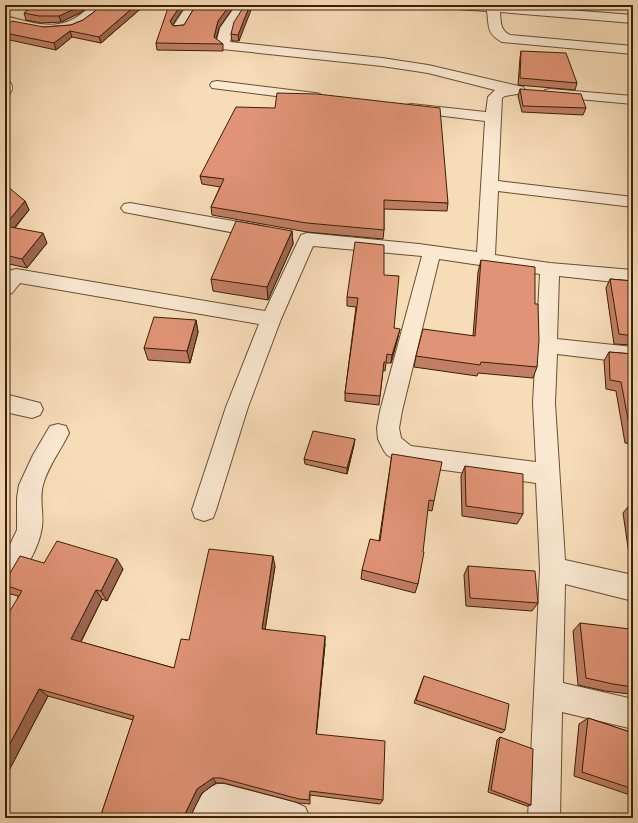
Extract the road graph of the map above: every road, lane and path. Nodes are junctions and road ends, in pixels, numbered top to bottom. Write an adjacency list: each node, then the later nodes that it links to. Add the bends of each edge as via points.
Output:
1 (193, 5): 8 (street)
2 (242, 5): 13 (street, via 224,33 223,44 227,46 428,69)
3 (457, 5): 5 (street)
4 (93, 6): 7 (street, via 83,20 73,26 58,29)
5 (493, 6): 6 (street); 9 (street, via 495,27 498,34 507,39)
6 (633, 19)
7 (5, 20)
8 (179, 28)
9 (633, 50)
10 (217, 85): 14 (street)
11 (5, 86): 12 (street)
12 (5, 90)
13 (514, 90): 15 (street); 17 (street, via 501,92 495,97)
14 (327, 98)
15 (633, 100)
16 (398, 106): 17 (street)
17 (493, 116): 18 (street)
18 (490, 185): 19 (street); 23 (street)
19 (633, 202)
20 (130, 208): 21 (street)
21 (292, 237): 22 (street); 27 (street)
22 (432, 252): 23 (street); 33 (street, via 392,406 388,431 390,441 396,449 409,455)
23 (486, 260): 24 (street)
24 (550, 269): 25 (street); 28 (street)
25 (633, 277)
26 (9, 279): 27 (street)
27 (271, 319): 34 (street, via 237,406)
28 (546, 345): 29 (street); 33 (street, via 544,403)
29 (633, 355)
30 (5, 402): 31 (street)
31 (32, 408)
32 (58, 433): 36 (street, via 34,478 29,494 29,531)
33 (548, 474): 35 (street)
34 (204, 510)
35 (553, 569): 37 (street); 38 (street)
36 (5, 580)
37 (633, 588)
38 (549, 694): 39 (street); 42 (street)
39 (633, 714)
40 (207, 818): 41 (street, via 217,800)
41 (294, 818)
42 (544, 818)

